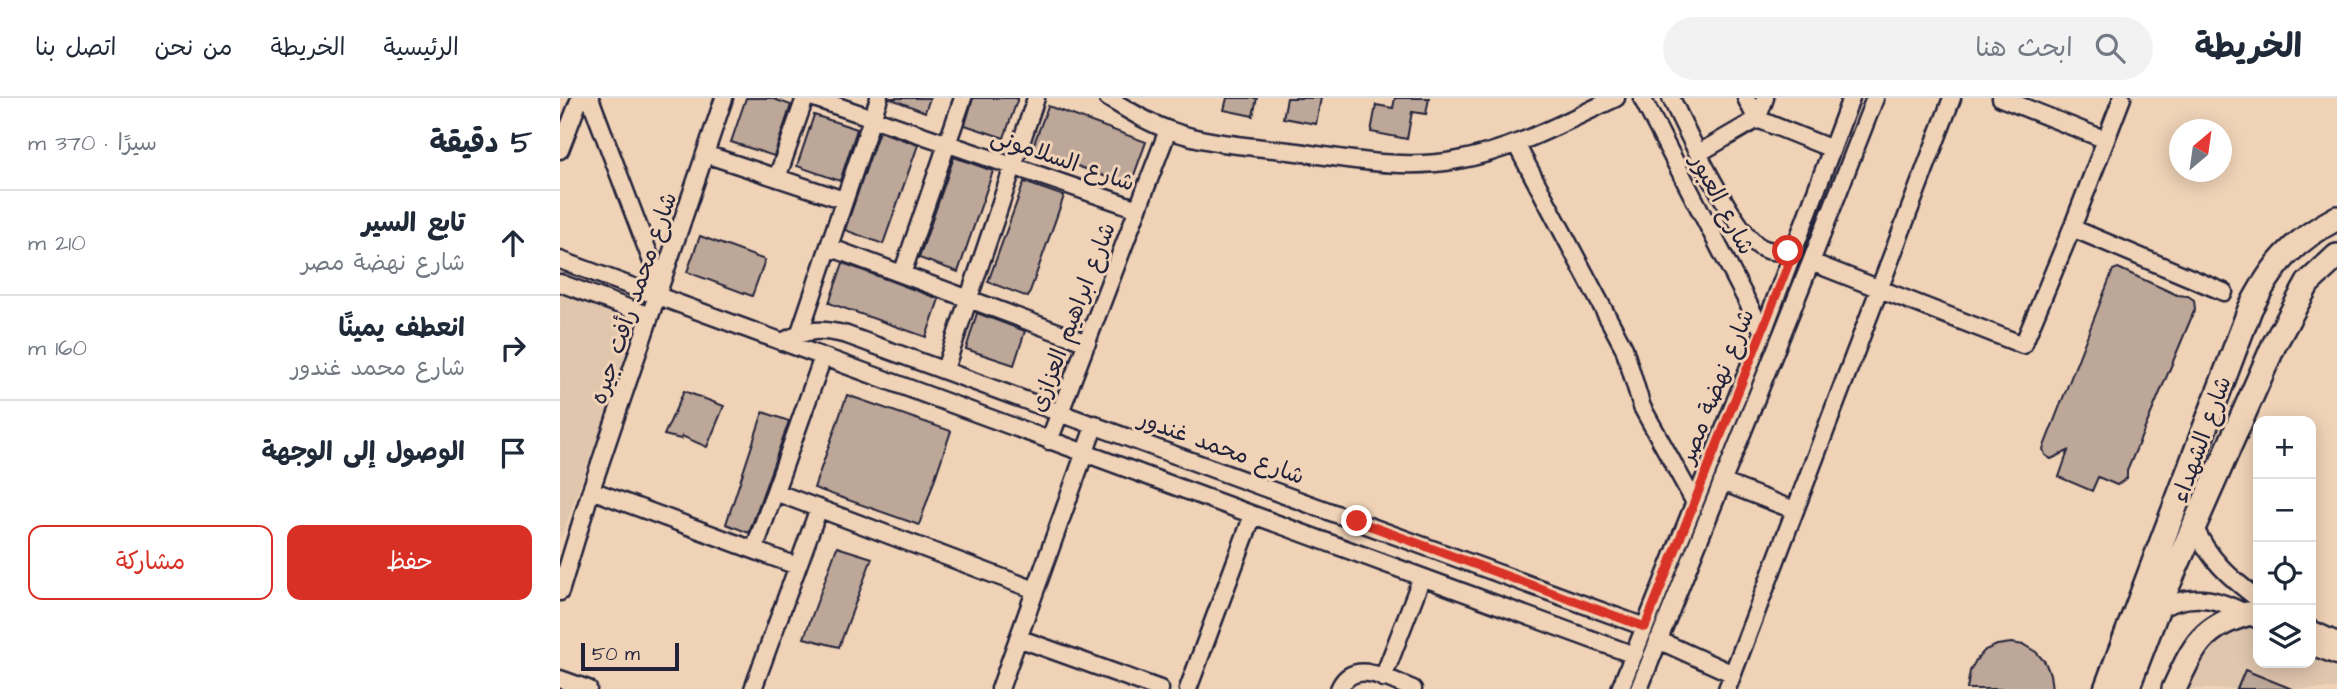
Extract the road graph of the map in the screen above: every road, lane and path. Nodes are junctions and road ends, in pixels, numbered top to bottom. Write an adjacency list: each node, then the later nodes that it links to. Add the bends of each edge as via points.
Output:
1 (590, 98): 21 (street)
2 (724, 98): 32 (street, شارع محمد رأفت جيره)
3 (805, 98): 34 (street)
4 (814, 98): 22 (street, شارع السلامونى)
5 (879, 98): 22 (street)
6 (963, 98): 27 (street)
7 (1035, 98): 33 (street)
8 (1108, 98): 20 (street)
9 (1616, 98): 28 (street)
10 (1642, 98): 24 (street, شارع العبور)
11 (1746, 98): 23 (street)
12 (1765, 98): 23 (street)
13 (1851, 98): 29 (street, شارع نهضة مصر)
14 (1875, 98): 43 (street, شارع نهضة مصر)
15 (1952, 98): 47 (street)
16 (2001, 98): 26 (street)
17 (2122, 98): 26 (street)
18 (572, 104): 21 (street); 30 (street)
19 (1673, 104): 24 (street); 31 (street, شارع العبور)
20 (1126, 105): 25 (street)
21 (595, 117): 49 (street, via 654,270)
22 (872, 118): 27 (street, شارع السلامونى); 35 (street)
23 (1757, 120): 29 (street); 31 (street)
24 (1655, 121): 54 (street, شارع العبور)
25 (1168, 130): 28 (street, via 1219,142 1394,164 1456,161); 36 (street, شارع ابراهيم العزازى)
26 (2106, 140): 38 (street)
27 (947, 144): 33 (street, شارع السلامونى); 44 (street)
28 (1516, 144): 68 (street, via 1624,348 1642,407)
29 (1832, 149): 40 (street, شارع نهضة مصر)
30 (560, 150)
31 (1699, 153): 40 (street, شارع العبور, via 1736,222 1755,244 1772,251)
32 (705, 154): 34 (street); 49 (street, شارع محمد رأفت جيره)
33 (1013, 166): 36 (street, شارع السلامونى); 50 (street)
34 (777, 178): 35 (street)
35 (844, 200): 39 (street)
36 (1138, 209): 57 (street, شارع ابراهيم العزازى)
37 (2337, 218): 46 (highway, شارع الشهداء, via 2284,254)
38 (2072, 228): 47 (street, via 2023,345); 48 (street)
39 (829, 247): 44 (street); 53 (street)
40 (1794, 250): 54 (street, شارع نهضة مصر)
41 (2337, 256): 51 (highway, شارع الشهداء)
42 (560, 260): 49 (street)
43 (1811, 262): 47 (street); 65 (street, شارع نهضة مصر)
44 (902, 274): 50 (street)
45 (560, 283): 52 (street)
46 (2263, 284): 51 (highway, via 2273,298); 55 (highway, شارع الشهداء)
47 (1877, 289): 70 (street)
48 (2224, 292)
49 (657, 296): 52 (street, شارع محمد رأفت جيره); 56 (street)
50 (968, 299): 57 (street); 60 (street)
51 (2297, 300): 58 (highway, شارع الشهداء)
52 (650, 316): 66 (street, شارع محمد رأفت جيره)
53 (800, 332): 56 (street, شارع محمد غندور); 60 (street, شارع محمد غندور, via 832,331)
54 (1763, 332): 68 (street, شارع نهضة مصر)
55 (2238, 337): 58 (highway, via 2254,330 2263,332); 102 (highway, شارع الشهداء)
56 (782, 342): 59 (street)
57 (1087, 343): 61 (street, شارع ابراهيم العزازى)
58 (2274, 345): 72 (highway, شارع الشهداء)
59 (823, 357): 63 (street); 67 (street)
60 (944, 369): 61 (street, شارع محمد غندور)
61 (1060, 412): 62 (street, شارع محمد غندور); 63 (street, شارع ابراهيم العزازى)
62 (1095, 424): 64 (street); 82 (street, شارع محمد غندور)
63 (1049, 441): 64 (street)
64 (1084, 454): 71 (street); 76 (street)
65 (1722, 482): 70 (street); 85 (street, شارع نهضة مصر)
66 (591, 490): 73 (street); 77 (street, شارع محمد رأفت جيره)
67 (775, 492): 69 (street); 73 (street)
68 (1694, 500): 82 (street, شارع نهضة مصر)
69 (819, 508): 74 (street); 76 (street)
70 (1794, 510): 92 (street)
71 (1253, 514): 75 (street); 97 (street)
72 (2194, 526): 78 (street, via 2209,555); 81 (highway, شارع الشهداء)
73 (754, 550): 74 (street)
74 (797, 566): 94 (street)
75 (1422, 577): 88 (street); 90 (street)
76 (1035, 590): 84 (street)
77 (560, 592)
78 (2253, 606)
79 (2253, 608): 81 (street, via 2204,598 2179,600)
80 (2253, 609): 104 (highway, via 2220,623 2198,641)
81 (2157, 610): 103 (highway, شارع الشهداء)
82 (1645, 627): 88 (street, شارع نهضة مصر)
83 (2316, 631): 86 (street)
84 (1018, 638): 95 (street); 96 (street)
85 (1658, 640): 92 (street); 101 (street, شارع نهضة مصر)
86 (2337, 641)
87 (2316, 648): 89 (street)
88 (1634, 655): 100 (street, شارع نهضة مصر)
89 (2337, 656)
90 (1382, 678): 98 (street, via 1367,671 1353,673); 99 (street)
91 (560, 679): 93 (street)
92 (1730, 681)
93 (588, 689)
94 (753, 689)
95 (1000, 689)
96 (1160, 689)
97 (1188, 689)
98 (1339, 689)
99 (1413, 689)
100 (1620, 689)
101 (1639, 689)
102 (2106, 689)
103 (2127, 689)
104 (2174, 689)

